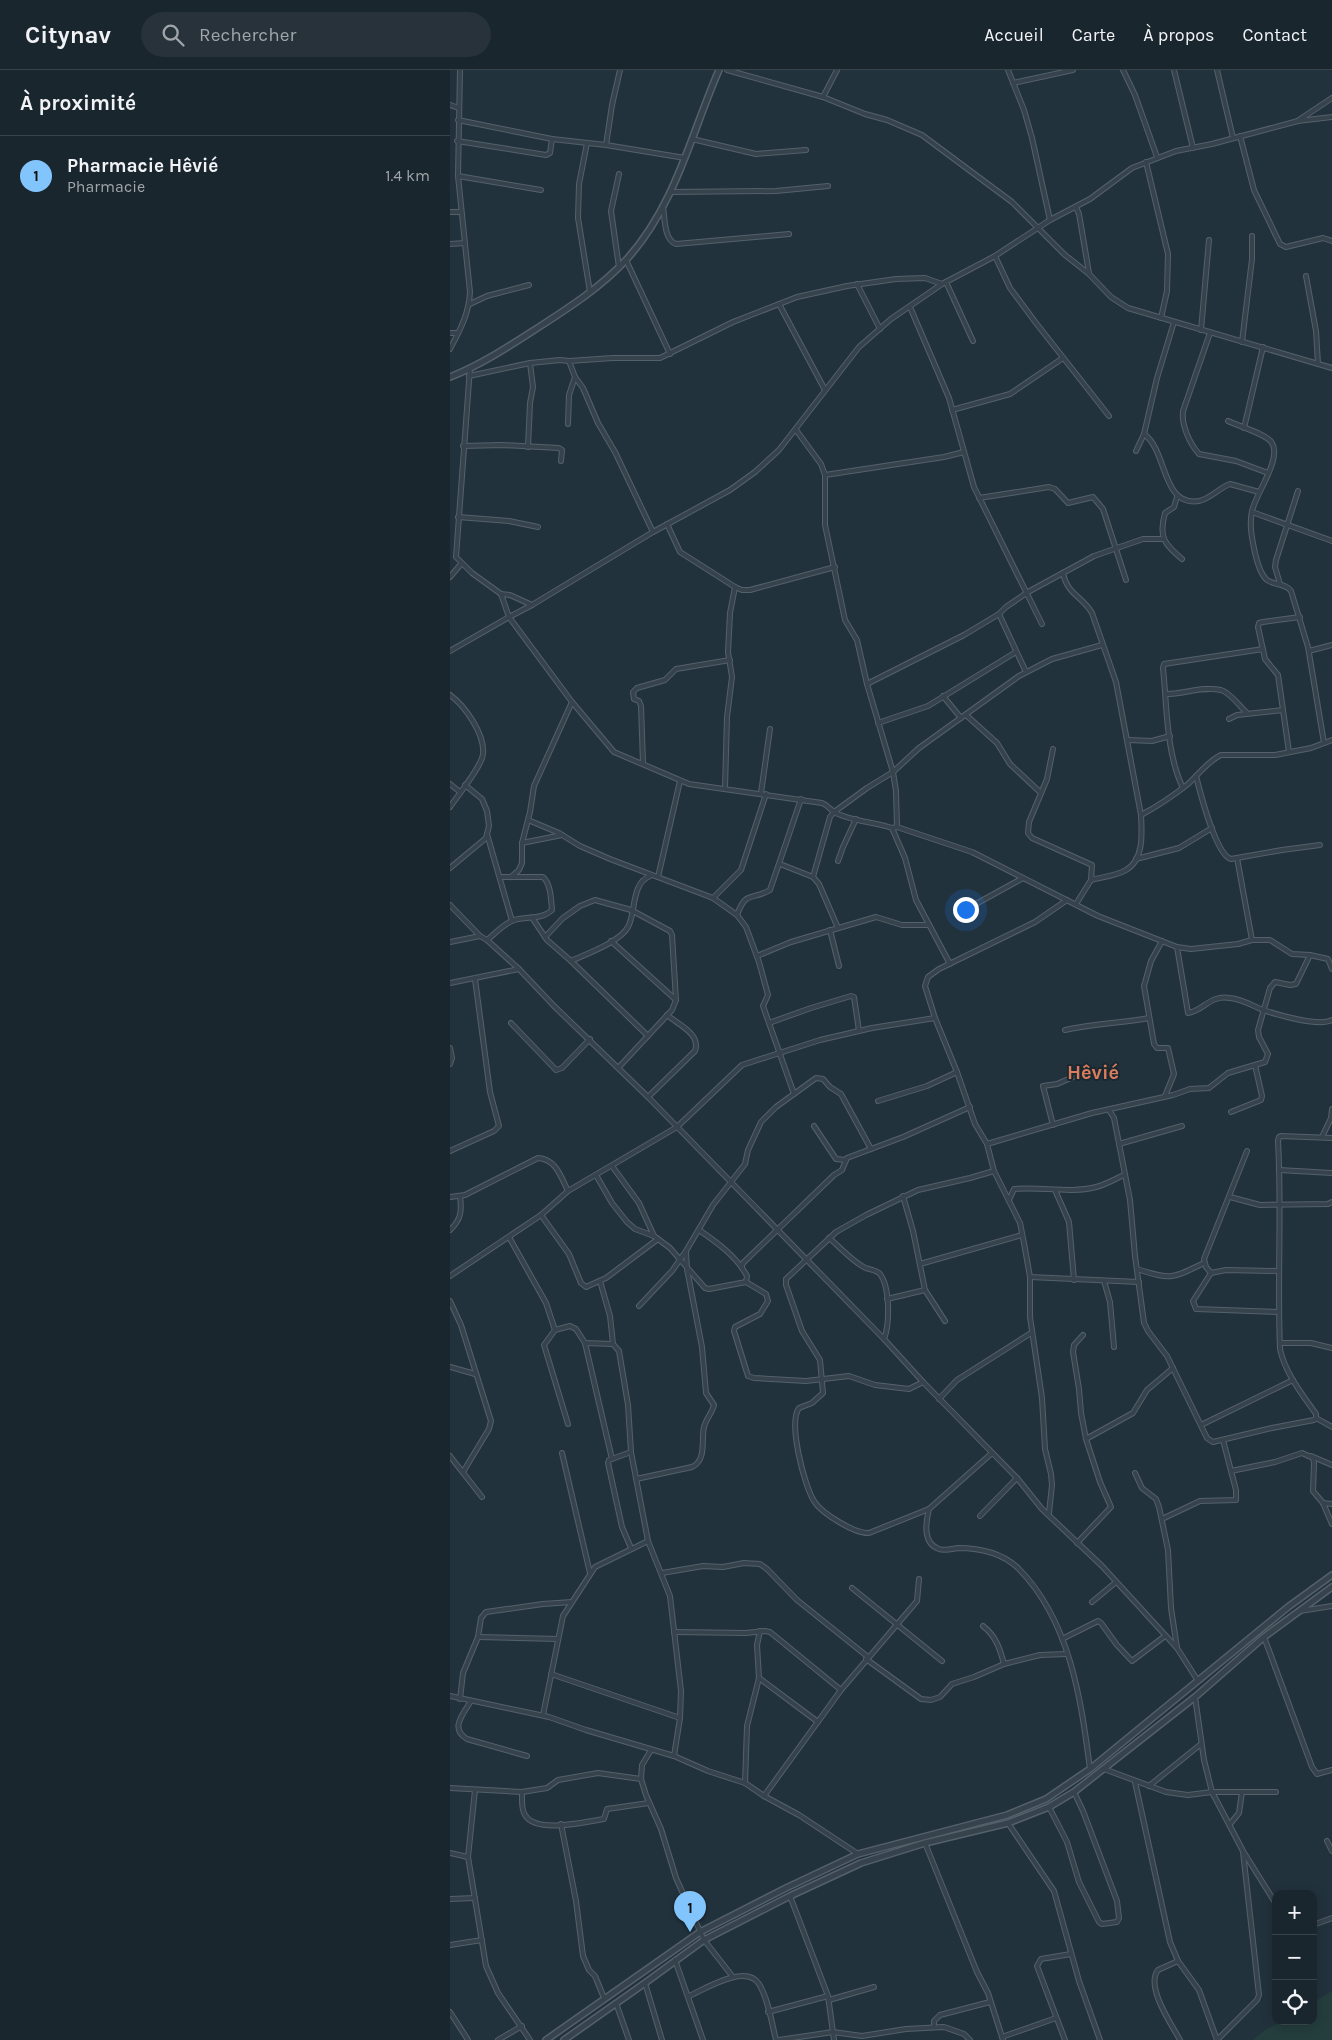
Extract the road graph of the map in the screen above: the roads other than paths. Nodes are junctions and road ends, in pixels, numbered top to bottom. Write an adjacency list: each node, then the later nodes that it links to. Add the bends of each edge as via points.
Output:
1 (460, 70): 15 (street)
2 (620, 70): 25 (street)
3 (719, 70): 22 (street)
4 (727, 70): 12 (street)
5 (837, 70): 12 (street)
6 (1073, 70): 11 (street)
7 (1123, 70): 28 (street)
8 (1174, 70): 26 (street)
9 (1217, 70): 21 (street)
10 (1010, 71): 11 (street)
11 (1013, 83): 40 (street, via 1032,138)
12 (823, 97): 41 (street, via 922,135 1012,202)
13 (1332, 98): 18 (street)
14 (450, 105): 15 (street)
15 (459, 108): 17 (street)
16 (1332, 117): 18 (street)
17 (458, 120): 20 (street); 23 (street)
18 (1298, 121): 19 (street)
19 (1240, 136): 21 (street); 45 (street, via 1254,190 1280,244 1286,247 1324,238)
20 (552, 138): 23 (street, via 550,153 546,155); 24 (street)
21 (1234, 138): 26 (street)
22 (692, 139): 27 (street, via 756,154); 29 (street)
23 (457, 141): 32 (street)
24 (587, 143): 25 (street); 56 (street, via 579,184 578,218)
25 (606, 145): 29 (street)
26 (1193, 148): 28 (street)
27 (806, 150)
28 (1157, 157): 30 (street)
29 (684, 158): 35 (street)
30 (1146, 162): 37 (street, via 1122,174); 60 (street, via 1168,254 1167,291)
31 (619, 174): 50 (street, via 612,211)
32 (458, 176): 34 (street); 39 (street)
33 (828, 186): 35 (street, via 776,191)
34 (541, 190)
35 (670, 192): 36 (street)
36 (663, 207): 42 (street, via 668,237 676,244); 49 (street)
37 (1076, 207): 40 (street); 51 (street, via 1080,214)
38 (450, 212): 39 (street)
39 (460, 212): 46 (street)
40 (1050, 220): 41 (street)
41 (1037, 229): 48 (street); 51 (street, via 1064,256)
42 (789, 234)
43 (1252, 236): 68 (street)
44 (1209, 240): 63 (street)
45 (1332, 241)
46 (465, 243): 47 (street); 57 (street)
47 (450, 244)
48 (995, 256): 53 (street); 72 (street, via 1010,288)
49 (626, 260): 50 (street); 71 (street)
50 (619, 267): 56 (street)
51 (1089, 274): 60 (street, via 1118,303)
52 (1306, 276): 75 (street)
53 (944, 283): 55 (street, via 925,278); 59 (street); 67 (street)
54 (529, 284): 57 (street)
55 (857, 284): 58 (street, via 797,297); 62 (street)
56 (590, 292): 76 (street, via 511,345)
57 (470, 304): 65 (street)
58 (780, 304): 71 (street, via 733,322); 81 (street)
59 (910, 307): 62 (street); 82 (street)
60 (1160, 318): 61 (street)
61 (1174, 322): 63 (street); 88 (street)
62 (880, 329): 81 (street, via 859,347)
63 (1201, 330): 66 (street)
64 (450, 333): 65 (street)
65 (458, 333): 70 (street)
66 (1210, 333): 68 (street); 94 (street, via 1183,411 1184,425 1199,454 1236,461)
67 (973, 341)
68 (1242, 342): 69 (street)
69 (1263, 347): 75 (street); 86 (street)
70 (450, 349)
71 (670, 354): 73 (street, via 650,359)
72 (1063, 358): 82 (street, via 1010,394); 83 (street)
73 (569, 361): 74 (street); 80 (street)
74 (530, 363): 78 (street); 90 (street, via 533,387)
75 (1318, 364): 77 (street)
76 (470, 368): 78 (street); 79 (street)
77 (1332, 368)
78 (469, 376): 89 (street)
79 (450, 377)
80 (575, 377): 85 (street, via 569,395); 105 (street)
81 (825, 390): 87 (street)
82 (952, 410): 92 (street)
83 (1108, 416)
84 (1228, 421): 86 (street)
85 (568, 424)
86 (1244, 428): 94 (street, via 1273,443 1273,462)
87 (796, 430): 95 (street, via 821,464); 102 (street, via 756,472)
88 (1144, 434): 91 (street); 98 (street, via 1155,446)
89 (463, 446): 90 (street); 101 (street)
90 (528, 447): 93 (street, via 560,448)
91 (1136, 451)
92 (964, 452): 95 (street); 99 (street)
93 (561, 461)
94 (1268, 472): 97 (street)
95 (825, 475): 111 (street, via 825,525)
96 (1298, 490): 103 (street)
97 (1259, 492): 98 (street, via 1230,484 1198,501); 100 (street)
98 (1177, 497): 106 (street, via 1174,507 1165,513)
99 (980, 498): 108 (street, via 1049,487 1068,503 1092,497 1103,509); 117 (street)
100 (1252, 512): 103 (street); 115 (street, via 1251,537 1257,563 1264,578)
101 (458, 517): 104 (street); 110 (street, via 455,551)
102 (667, 524): 105 (street); 116 (street, via 680,552)
103 (1286, 525): 107 (street); 115 (street, via 1275,567)
104 (538, 527)
105 (653, 532): 119 (street)
106 (1163, 539): 108 (street, via 1143,539); 109 (street)
107 (1332, 541)
108 (1116, 548): 112 (street); 114 (street)
109 (1182, 559)
110 (461, 564): 113 (street); 118 (street)
111 (835, 567): 116 (street, via 750,590); 132 (street, via 845,620 858,640)
112 (1063, 573): 117 (street); 124 (street, via 1068,588 1090,610)
113 (450, 577)
114 (1126, 580)
115 (1280, 584): 122 (street, via 1291,591)
116 (735, 587): 130 (street, via 730,613)
117 (1028, 592): 120 (street); 123 (street)
118 (501, 594): 119 (street); 121 (street)
119 (532, 606): 121 (street)
120 (999, 614): 129 (street); 132 (street)
121 (509, 617): 127 (street); 136 (street)
122 (1300, 617): 126 (street, via 1259,623); 128 (street)
123 (1042, 624)
124 (1102, 645): 131 (street, via 1052,659); 145 (street, via 1116,682)
125 (1332, 646): 128 (street)
126 (1263, 649): 133 (street, via 1166,662 1163,668); 137 (street, via 1267,663 1278,675)
127 (450, 651)
128 (1308, 651): 147 (street)
129 (1016, 652): 131 (street); 135 (street)
130 (730, 660): 150 (street, via 676,669 665,680 637,688 634,699 641,706); 156 (street, via 732,676)
131 (1026, 672): 139 (street)
132 (867, 684): 142 (street)
133 (1166, 694): 138 (street, via 1220,690); 144 (street)
134 (450, 695): 155 (street, via 473,720 483,746 480,763)
135 (943, 696): 140 (street); 142 (street, via 924,708)
136 (572, 702): 150 (street, via 614,752); 167 (street, via 534,786)
137 (1283, 710): 138 (street); 149 (street)
138 (1247, 714): 141 (street)
139 (966, 715): 140 (street); 160 (street, via 997,743 1010,764)
140 (961, 718): 151 (street, via 919,748)
141 (1229, 719)
142 (878, 723): 151 (street)
143 (770, 729): 159 (street)
144 (1170, 736): 145 (street, via 1152,741); 157 (street, via 1175,771)
145 (1128, 740): 165 (street)
146 (1332, 740): 147 (street)
147 (1324, 743): 149 (street)
148 (1053, 749): 160 (street)
149 (1289, 752): 152 (street, via 1221,755)
150 (643, 763): 153 (street)
151 (893, 772): 164 (street); 168 (street)
152 (1196, 776): 157 (street); 170 (street)
153 (680, 781): 156 (street); 183 (street)
154 (450, 784): 158 (street)
155 (465, 785): 158 (street); 171 (street, via 485,805 489,826)
156 (725, 788): 159 (street)
157 (1183, 788): 165 (street)
158 (460, 792): 163 (street)
159 (761, 793): 161 (street)
160 (1041, 793): 186 (street, via 1028,833 1032,838 1092,865)
161 (766, 794): 162 (street); 187 (street, via 742,870)
162 (801, 799): 164 (street, via 822,803); 178 (street)
163 (450, 806)
164 (834, 812): 166 (street); 184 (street)
165 (1141, 816): 176 (street, via 1142,838)
166 (856, 819): 169 (street); 177 (street)
167 (528, 820): 172 (street); 173 (street)
168 (897, 827): 169 (street); 185 (street, via 972,852)
169 (892, 828): 196 (street, via 916,900)
170 (1212, 828): 175 (street, via 1223,854 1227,858); 176 (street, via 1179,848)
171 (487, 834): 179 (street); 181 (street)
172 (562, 835): 173 (street); 180 (street)
173 (522, 843): 182 (street, via 520,867)
174 (1320, 845): 175 (street)
175 (1237, 858): 202 (street)
176 (1136, 859): 186 (street, via 1121,873)
177 (838, 862)
178 (780, 864): 184 (street); 193 (street, via 770,890 746,898)
179 (450, 868)
180 (650, 876): 183 (street); 192 (street, via 642,881)
181 (501, 877): 182 (street); 195 (street)
182 (510, 877): 194 (street, via 540,876 546,880 552,910)
183 (658, 877): 187 (street)
184 (813, 877): 197 (street, via 822,888)
185 (1023, 878): 188 (street); 191 (street)
186 (1091, 880): 189 (street)
187 (713, 898): 193 (street)
188 (1067, 900): 189 (street); 210 (street, via 1035,922)
189 (1076, 904): 203 (street, via 1113,923)
190 (450, 905): 199 (street)
191 (974, 905)
192 (631, 910): 200 (street, via 595,900 563,918); 205 (street, via 628,927); 216 (street, via 672,935)
193 (737, 915): 208 (street)
194 (532, 919): 195 (street, via 526,917); 200 (street)
195 (512, 921): 201 (street)
196 (930, 925): 197 (street, via 902,925 878,917); 210 (street)
197 (838, 928): 198 (street)
198 (830, 930): 208 (street); 211 (street)
199 (480, 936): 201 (street); 204 (street)
200 (545, 937): 209 (street)
201 (488, 940): 212 (street)
202 (1252, 940): 206 (street, via 1191,949); 207 (street, via 1270,940 1292,954)
203 (1162, 941): 206 (street); 220 (street, via 1145,977)
204 (450, 942)
205 (611, 942): 209 (street); 216 (street)
206 (1177, 947): 217 (street, via 1188,1013 1222,997 1241,1000)
207 (1310, 954): 213 (street, via 1328,959); 217 (street, via 1296,984 1272,983)
208 (757, 956): 223 (street, via 768,995 764,1006)
209 (571, 961): 226 (street)
210 (950, 964): 219 (street, via 925,981)
211 (839, 966)
212 (519, 969): 214 (street); 227 (street)
213 (1332, 969)
214 (475, 979): 215 (street); 252 (street, via 490,1092 499,1126)
215 (450, 983)
216 (676, 1000): 218 (street)
217 (1265, 1010): 221 (street, via 1321,1023); 231 (street, via 1258,1033 1268,1056 1266,1062)
218 (668, 1015): 226 (street); 236 (street, via 695,1036 697,1044 695,1051)
219 (934, 1018): 225 (street); 233 (street)
220 (1149, 1018): 224 (street); 237 (street, via 1154,1044 1157,1048 1168,1048 1174,1071)
221 (1332, 1020)
222 (512, 1023): 227 (street, via 556,1070 562,1068)
223 (769, 1023): 225 (street, via 851,996 854,997); 229 (street)
224 (1064, 1030)
225 (859, 1031): 229 (street)
226 (648, 1036): 232 (street)
227 (590, 1039): 232 (street)
228 (450, 1048): 230 (street)
229 (780, 1054): 235 (street); 246 (street, via 742,1065)
230 (450, 1064)
231 (1254, 1065): 237 (street, via 1228,1073 1210,1088 1184,1090); 242 (street, via 1261,1100)
232 (619, 1068): 236 (street)
233 (957, 1072): 238 (street, via 927,1086); 239 (street)
234 (1082, 1073): 243 (street, via 1057,1084 1043,1086)
235 (794, 1094): 251 (street, via 816,1078 823,1079 841,1094); 261 (street, via 761,1122 753,1135 745,1164)
236 (648, 1096): 246 (street)
237 (1165, 1096): 241 (street)
238 (878, 1101)
239 (970, 1106): 249 (street, via 975,1124); 251 (street)
240 (1332, 1109): 247 (street)
241 (1109, 1110): 243 (street); 250 (street, via 1114,1118)
242 (1230, 1112)
243 (1053, 1125): 249 (street)
244 (814, 1126): 254 (street, via 836,1159)
245 (1182, 1126): 250 (street)
246 (677, 1127): 255 (street); 261 (street)
247 (1322, 1137): 248 (street); 256 (street, via 1278,1137)
248 (1332, 1138)
249 (987, 1144): 257 (street)
250 (1119, 1144): 260 (street)
251 (871, 1149): 254 (street)
252 (450, 1151)
253 (1247, 1151): 267 (street)
254 (846, 1160): 272 (street, via 842,1170)
255 (612, 1166): 259 (street); 277 (street, via 639,1203)
256 (1280, 1170): 258 (street); 270 (street)
257 (994, 1171): 265 (street); 268 (street)
258 (1332, 1173)
259 (596, 1175): 263 (street); 277 (street, via 627,1222 634,1229)
260 (1124, 1175): 262 (street, via 1097,1187); 287 (street, via 1130,1200)
261 (731, 1182): 272 (street); 274 (street, via 713,1204)
262 (1056, 1190): 268 (street, via 1014,1189); 292 (street, via 1069,1222)
263 (568, 1192): 264 (street, via 556,1167 546,1158 538,1158); 271 (street)
264 (460, 1196): 266 (street); 273 (street, via 460,1219)
265 (904, 1196): 278 (street); 283 (street)
266 (450, 1197)
267 (1230, 1197): 270 (street, via 1252,1204); 282 (street)
268 (1009, 1200): 275 (street)
269 (1332, 1202): 270 (street)
270 (1280, 1205): 288 (street)
271 (541, 1215): 276 (street); 293 (street, via 570,1254 583,1286)
272 (776, 1228): 280 (street); 284 (street)
273 (450, 1230)
274 (699, 1230): 279 (street); 284 (street)
275 (1022, 1235): 283 (street); 291 (street)
276 (509, 1237): 290 (street); 303 (street, via 546,1303)
277 (656, 1238): 281 (street); 293 (street)
278 (829, 1238): 280 (street); 298 (street, via 861,1266 879,1273)
279 (686, 1251): 281 (street); 286 (street)
280 (806, 1259): 306 (street); 315 (street, via 786,1280 786,1285 802,1331 820,1360)
281 (679, 1260): 286 (street); 300 (street)
282 (1204, 1263): 287 (street, via 1169,1278); 289 (street)
283 (920, 1264): 297 (street)
284 (742, 1266): 295 (street, via 748,1276)
285 (450, 1269): 290 (street)
286 (687, 1269): 295 (street, via 709,1289); 336 (street, via 702,1347 706,1393 714,1405 704,1425 701,1455 695,1465)
287 (1137, 1269): 296 (street)
288 (1278, 1271): 289 (street); 301 (street)
289 (1211, 1272): 301 (street, via 1193,1301 1196,1309)
290 (451, 1276)
291 (1030, 1277): 292 (street); 304 (street)
292 (1074, 1280): 294 (street)
293 (600, 1281): 309 (street, via 610,1316)
294 (1104, 1281): 296 (street); 310 (street, via 1110,1302)
295 (746, 1282): 315 (street, via 766,1294 768,1301 760,1314 735,1327 748,1376 806,1381)
296 (1139, 1282): 313 (street, via 1144,1323)
297 (925, 1290): 298 (street); 302 (street)
298 (887, 1299): 306 (street)
299 (450, 1300): 314 (street)
300 (639, 1306)
301 (1279, 1312): 308 (street)
302 (945, 1322)
303 (555, 1330): 307 (street, via 573,1327); 320 (street, via 544,1345)
304 (1032, 1332): 318 (street, via 957,1380); 341 (street, via 1052,1485)
305 (1083, 1335): 323 (street, via 1074,1345 1073,1352)
306 (884, 1339): 317 (street)
307 (585, 1342): 309 (street); 330 (street)
308 (1280, 1343): 311 (street, via 1311,1343); 316 (street, via 1282,1361)
309 (613, 1344): 325 (street, via 620,1351 628,1405)
310 (1114, 1348)
311 (1332, 1348)
312 (450, 1367): 314 (street)
313 (1173, 1368): 321 (street); 323 (street, via 1147,1390 1133,1412)
314 (475, 1374): 333 (street, via 491,1422)
315 (822, 1378): 317 (street, via 849,1376 875,1385 910,1389); 340 (street, via 823,1394 799,1408 795,1419 798,1450 816,1504 862,1534 888,1527)
316 (1293, 1380): 319 (street); 321 (street)
317 (923, 1382): 318 (street)
318 (939, 1398): 327 (street)
319 (1316, 1418): 322 (street); 324 (street)
320 (568, 1424)
321 (1201, 1425): 324 (street, via 1210,1440)
322 (1332, 1427)
323 (1086, 1439): 346 (street, via 1111,1507)
324 (1223, 1440): 332 (street)
325 (630, 1452): 330 (street); 336 (street)
326 (562, 1453): 348 (street)
327 (992, 1454): 335 (street); 340 (street)
328 (450, 1456): 333 (street)
329 (1310, 1456): 331 (street); 332 (street, via 1302,1453); 338 (street, via 1314,1463 1313,1491)
330 (612, 1459): 347 (street, via 608,1463 616,1504)
331 (1332, 1465)
332 (1231, 1471): 343 (street, via 1236,1500 1200,1501)
333 (463, 1472): 337 (street)
334 (1134, 1473): 343 (street, via 1142,1488 1156,1499)
335 (1017, 1478): 341 (street); 342 (street)
336 (636, 1479): 345 (street)
337 (482, 1497)
338 (1323, 1503): 339 (street); 344 (street)
339 (1332, 1504)
340 (929, 1509): 367 (street, via 926,1528 930,1543 939,1550 972,1548 1011,1561 1050,1610)
341 (1048, 1513): 346 (street)
342 (980, 1516)
343 (1162, 1519): 368 (street)
344 (1332, 1524)
345 (648, 1540): 347 (street); 349 (street)
346 (1077, 1543): 352 (street)
347 (630, 1548): 348 (street, via 600,1563)
348 (590, 1573): 355 (street)
349 (662, 1573): 362 (street, via 670,1596); 370 (street, via 703,1566 760,1564 797,1600)
350 (1332, 1575): 375 (street, via 1288,1607)
351 (920, 1579): 359 (street, via 917,1601)
352 (1116, 1582): 356 (street); 363 (street)
353 (1332, 1587): 358 (street)
354 (852, 1588): 359 (street)
355 (572, 1602): 364 (street, via 489,1611 481,1618); 366 (street, via 563,1616)
356 (1092, 1602)
357 (1332, 1606): 358 (street)
358 (1297, 1611): 365 (street)
359 (897, 1625): 370 (street); 371 (street)
360 (983, 1626): 372 (street, via 991,1632)
361 (760, 1631): 362 (street); 374 (street); 376 (street, via 770,1632)
362 (674, 1632): 382 (street, via 681,1691)
363 (1165, 1636): 367 (street, via 1132,1661 1098,1621); 368 (street)
364 (478, 1637): 366 (street); 379 (street, via 463,1673)
365 (1264, 1637): 378 (street); 390 (street, via 1312,1767 1317,1774)
366 (558, 1639): 373 (street)
367 (1062, 1640): 369 (street)
368 (1177, 1648): 375 (street)
369 (1067, 1654): 372 (street, via 1040,1655); 388 (street, via 1081,1704)
370 (867, 1658): 372 (street, via 926,1700 940,1697 955,1682); 376 (street)
371 (942, 1661)
372 (1004, 1664)
373 (551, 1674): 381 (street); 382 (street)
374 (758, 1678): 383 (street); 393 (street, via 747,1726)
375 (1199, 1682): 388 (street)
376 (841, 1690): 383 (street)
377 (450, 1696): 379 (street)
378 (1195, 1697): 384 (street); 389 (street)
379 (460, 1699): 380 (street)
380 (470, 1701): 381 (street); 386 (street, via 457,1724 459,1735)
381 (543, 1715): 385 (street)
382 (680, 1718): 387 (street)
383 (818, 1722): 402 (street)
384 (1201, 1744): 394 (street); 399 (street)
385 (651, 1750): 387 (street); 391 (street, via 642,1765)
386 (527, 1756)
387 (674, 1756): 393 (street)
388 (1090, 1769): 413 (street, via 1046,1799 1007,1815)
389 (1104, 1770): 392 (street); 398 (street)
390 (1332, 1770)
391 (642, 1778): 397 (street, via 598,1773 558,1780 547,1788); 403 (street)
392 (1135, 1782): 394 (street); 427 (street, via 1154,1877)
393 (745, 1783): 402 (street)
394 (1149, 1786): 399 (street, via 1188,1795)
395 (450, 1788): 396 (street)
396 (475, 1790): 397 (street); 414 (street)
397 (522, 1792): 406 (street, via 524,1814 529,1820 544,1826)
398 (1074, 1792): 404 (street); 404 (street, via 1116,1901 1117,1922 1099,1922 1079,1882 1067,1842)
399 (1212, 1792): 400 (street); 407 (street)
400 (1242, 1792): 401 (street); 407 (street, via 1239,1813)
401 (1276, 1792)
402 (764, 1796): 413 (street)
403 (649, 1803): 406 (street, via 607,1809 604,1819); 421 (street)
404 (1049, 1807): 405 (street)
405 (1008, 1823): 409 (street); 425 (street, via 1054,1891)
406 (561, 1824): 432 (street, via 583,1956)
407 (1230, 1824): 411 (street)
408 (1327, 1841): 410 (street)
409 (925, 1843): 415 (street, via 861,1863); 434 (street)
410 (1332, 1850)
411 (1243, 1851): 418 (street); 457 (street, via 1259,1995)
412 (450, 1853): 414 (street)
413 (858, 1854): 421 (street)
414 (468, 1857): 417 (street)
415 (790, 1896): 423 (street); 433 (street)
416 (450, 1898): 417 (street)
417 (475, 1898): 422 (street)
418 (1272, 1898)
419 (1332, 1918): 420 (street)
420 (1317, 1924)
421 (700, 1932): 423 (street); 432 (street)
422 (482, 1940): 424 (street); 439 (street, via 491,1980)
423 (704, 1940): 426 (street); 428 (street)
424 (450, 1944)
425 (1070, 1954): 438 (street, via 1038,1962); 455 (street)
426 (675, 1960): 429 (street); 431 (street)
427 (1178, 1961): 456 (street, via 1158,1970 1154,1978 1163,2009); 457 (street, via 1199,1990)
428 (733, 1977): 431 (street); 437 (street, via 748,1976 759,1984)
429 (645, 1983): 435 (street); 449 (street)
430 (874, 1987): 433 (street)
431 (689, 1996): 450 (street)
432 (604, 1998): 446 (street)
433 (828, 1998): 437 (street); 441 (street)
434 (990, 2002): 440 (street, via 940,2015 934,2021); 442 (street)
435 (616, 2003): 447 (street); 448 (street)
436 (450, 2012): 443 (street)
437 (768, 2012): 451 (street)
438 (1056, 2018): 442 (street); 454 (street)
439 (522, 2026): 444 (street); 445 (street)
440 (934, 2028): 441 (street, via 862,2036); 453 (street, via 949,2028)
441 (833, 2032): 451 (street); 452 (street)
442 (1003, 2038)
443 (468, 2040)
444 (498, 2040)
445 (530, 2040)
446 (546, 2040)
447 (564, 2040)
448 (629, 2040)
449 (662, 2040)
450 (703, 2040)
451 (778, 2040)
452 (834, 2040)
453 (970, 2040)
454 (1065, 2040)
455 (1100, 2040)
456 (1180, 2040)
457 (1217, 2040)

